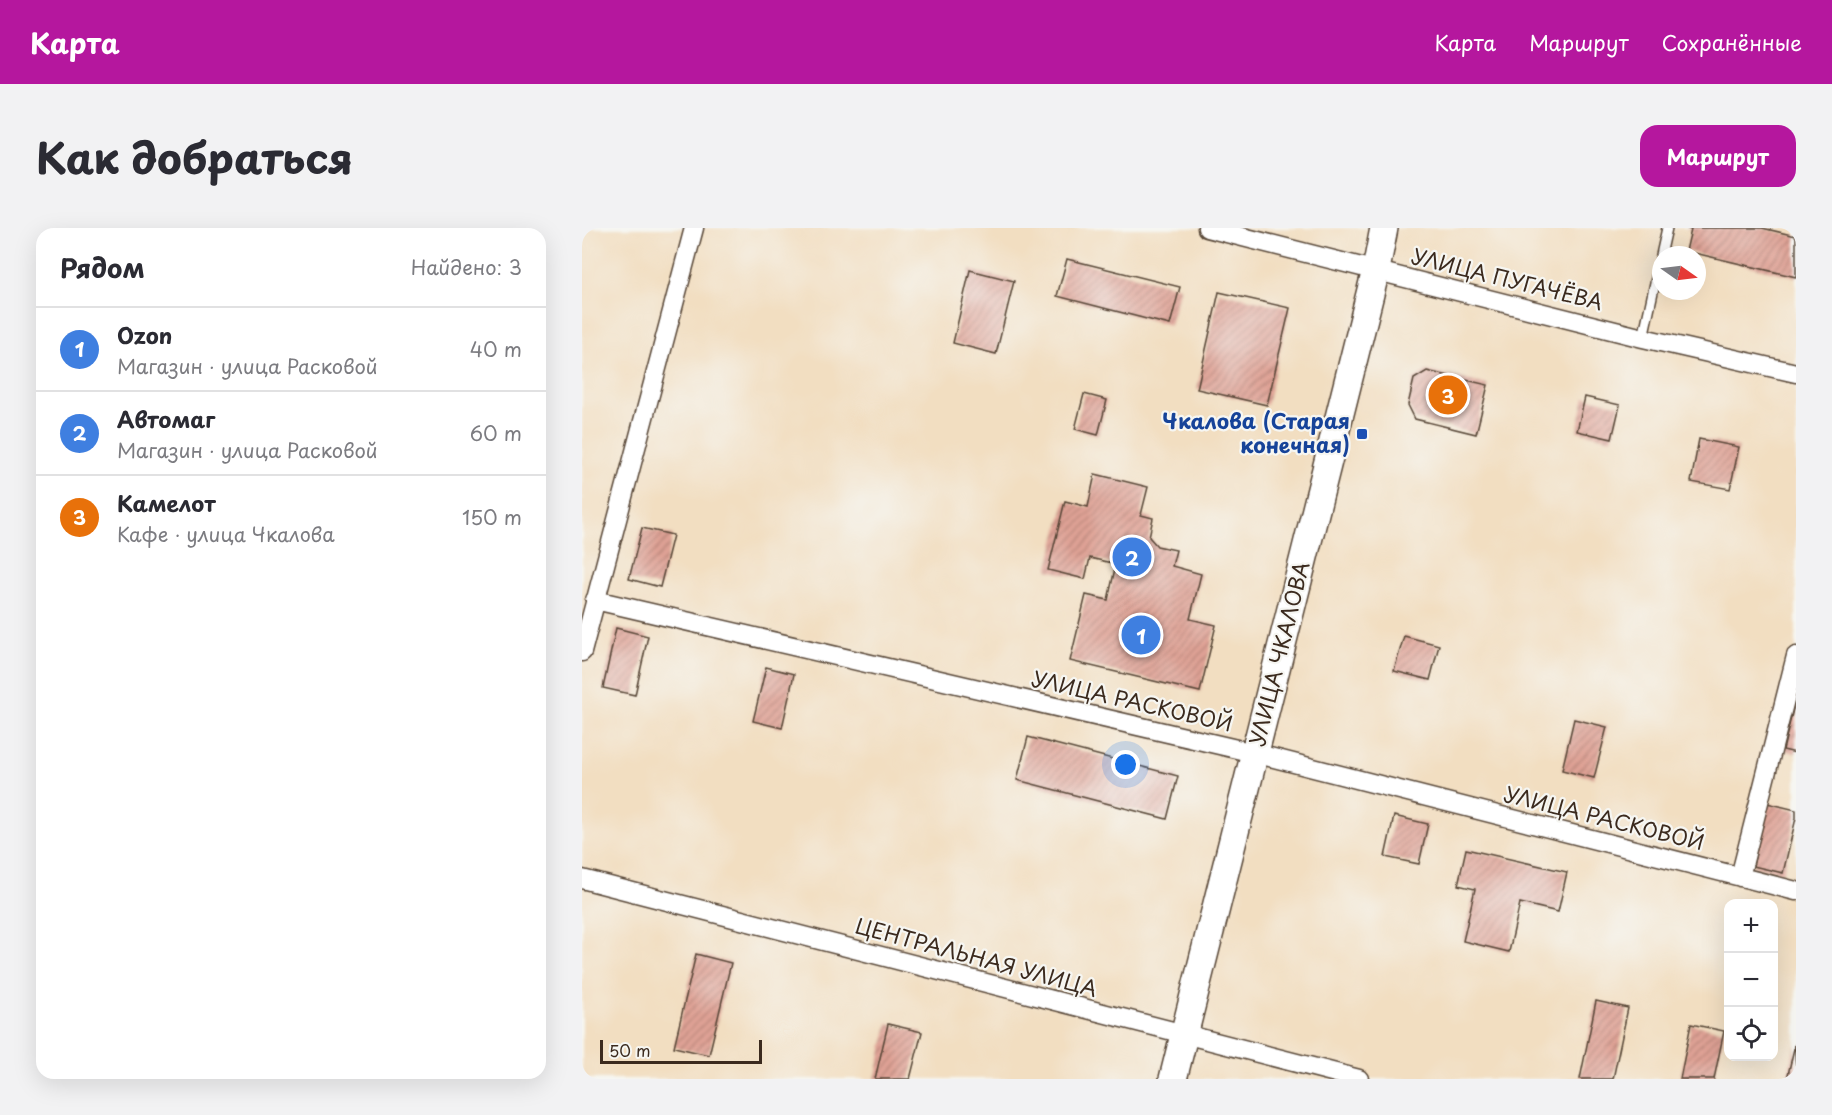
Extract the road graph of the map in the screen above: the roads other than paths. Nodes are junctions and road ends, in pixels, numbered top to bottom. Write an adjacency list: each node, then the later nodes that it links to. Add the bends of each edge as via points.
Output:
1 (694, 228): 10 (street)
2 (1207, 228): 6 (street, УЛИЦА ПУГАЧЁВА)
3 (1384, 228): 6 (street, УЛИЦА ЧКАЛОВА)
4 (1667, 228): 5 (lane)
5 (1663, 246)
6 (1376, 270): 8 (street, УЛИЦА ПУГАЧЁВА); 13 (street, УЛИЦА ЧКАЛОВА)
7 (1652, 296): 8 (lane)
8 (1643, 338): 9 (street, УЛИЦА ПУГАЧЁВА)
9 (1796, 373)
10 (595, 600): 11 (street); 13 (street, УЛИЦА РАСКОВОЙ)
11 (582, 652)
12 (1796, 656): 14 (street)
13 (1254, 753): 14 (street, УЛИЦА РАСКОВОЙ); 17 (street, УЛИЦА ЧКАЛОВА)
14 (1740, 876): 16 (street, УЛИЦА РАСКОВОЙ)
15 (582, 879): 17 (street, ЦЕНТРАЛЬНАЯ УЛИЦА)
16 (1796, 891)
17 (1184, 1035): 18 (street, УЛИЦА ЧКАЛОВА); 19 (street, ЦЕНТРАЛЬНАЯ УЛИЦА)
18 (1173, 1079)
19 (1359, 1079)

